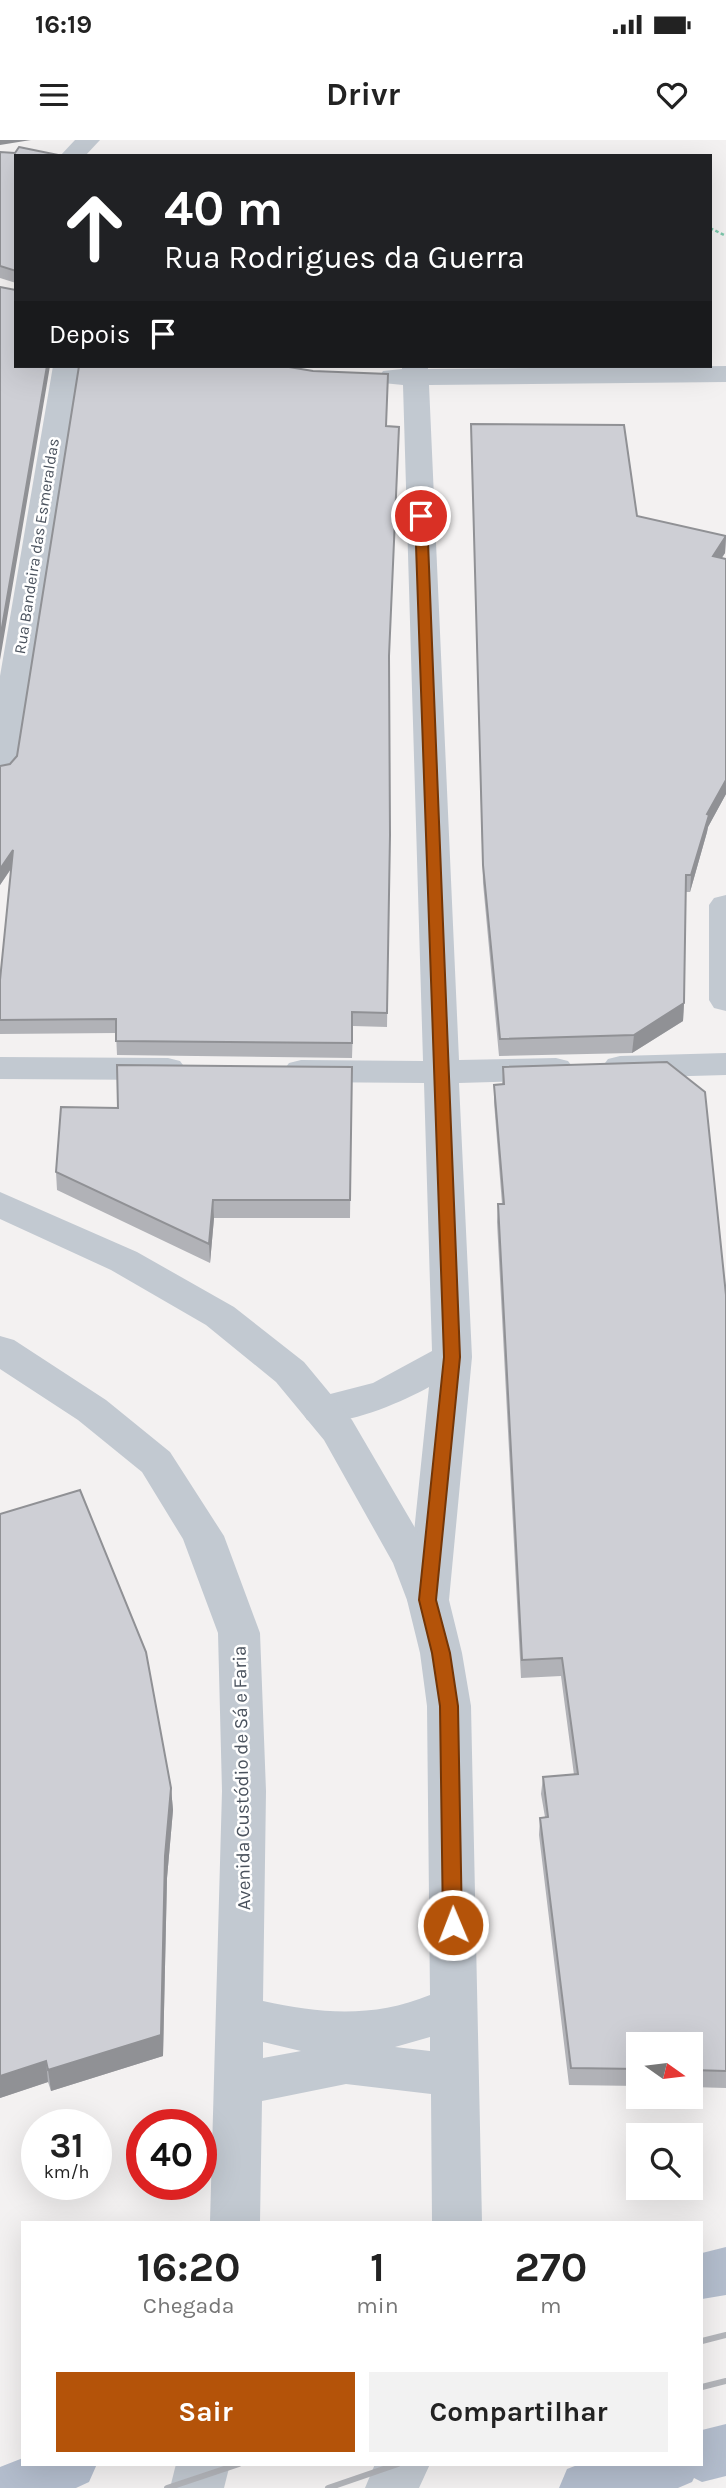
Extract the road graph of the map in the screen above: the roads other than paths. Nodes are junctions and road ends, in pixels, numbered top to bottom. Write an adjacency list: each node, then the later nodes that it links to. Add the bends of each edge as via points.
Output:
1 (88, 140): 2 (street)
2 (73, 154)
3 (66, 368): 7 (street, Rua Bandeira das Esmeraldas)
4 (416, 372): 5 (street); 6 (street); 14 (street)
5 (726, 374)
6 (368, 376)
7 (0, 768)
8 (726, 905): 9 (street)
9 (726, 1000)
10 (726, 1063): 14 (street)
11 (0, 1068): 12 (street)
12 (194, 1070)
13 (263, 1070): 14 (street)
14 (443, 1072): 17 (street)
15 (0, 1204): 18 (street, via 124,1261 220,1316 290,1372)
16 (0, 1350): 21 (street, Avenida Custódio de Sá e Faria, via 92,1410 156,1462 203,1536 239,1633 244,1791)
17 (452, 1357): 18 (street, via 386,1394); 19 (street)
18 (321, 1410): 19 (street, via 338,1430 396,1530)
19 (428, 1600): 20 (street, via 449,1706)
20 (454, 2007): 21 (street, via 404,2026 349,2034); 22 (street)
21 (241, 2017): 23 (street, Avenida Custódio de Sá e Faria)
22 (454, 2076): 23 (street, via 346,2063); 25 (street)
23 (239, 2084): 24 (street, Avenida Custódio de Sá e Faria)
24 (235, 2221)
25 (457, 2221)
26 (726, 2271): 27 (main road)
27 (703, 2276)
28 (726, 2449): 29 (main road)
29 (703, 2456)
30 (65, 2466): 34 (main road)
31 (202, 2466): 35 (street)
32 (402, 2466): 36 (street)
33 (666, 2466): 37 (main road)
34 (14, 2488)
35 (197, 2488)
36 (392, 2488)
37 (586, 2488)

